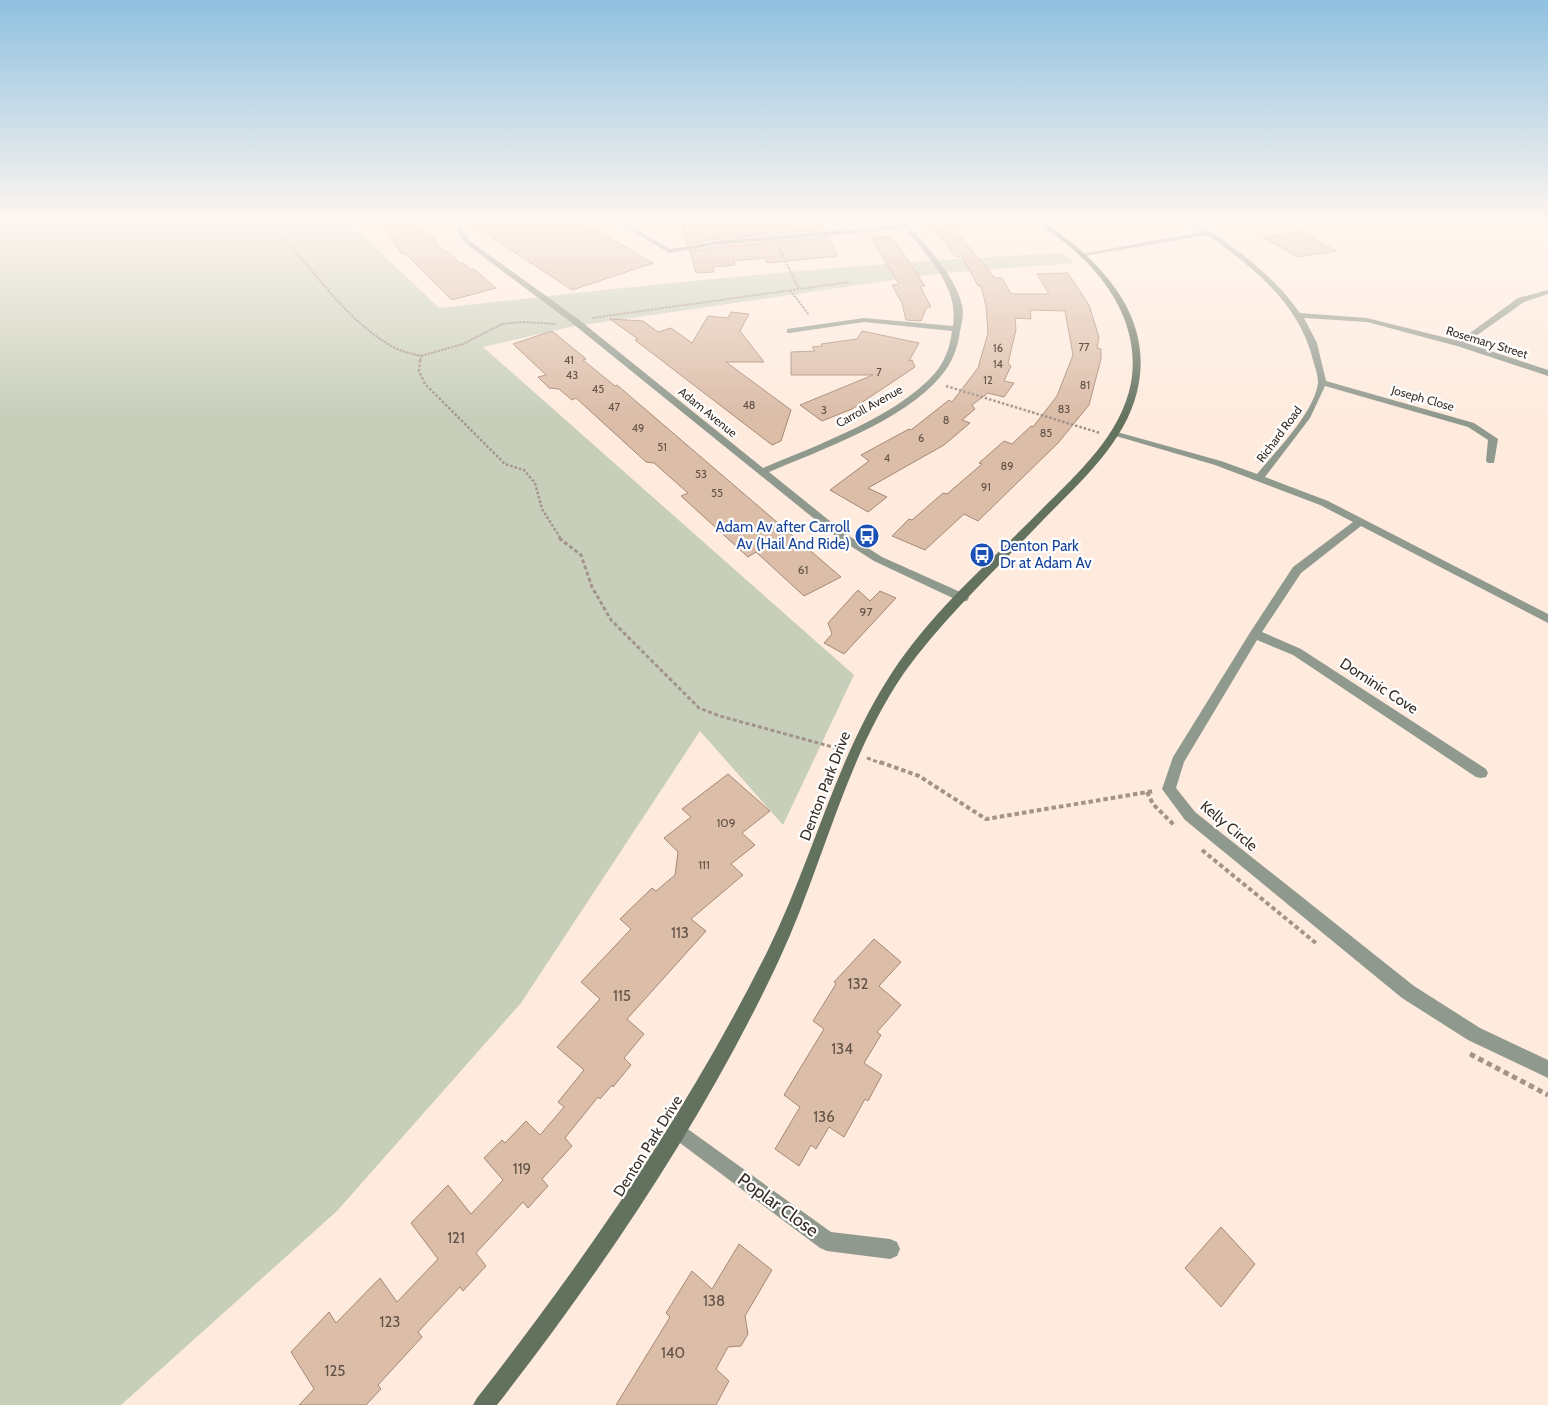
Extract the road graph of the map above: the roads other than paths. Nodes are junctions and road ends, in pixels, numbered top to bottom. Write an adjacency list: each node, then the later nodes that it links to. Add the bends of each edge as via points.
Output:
1 (528, 287): 14 (street, Adam Avenue)
2 (950, 287): 7 (street, Carroll Avenue, via 958,305)
3 (1112, 287): 12 (main road, Denton Park Drive, via 1127,311 1137,353 1135,382 1127,409)
4 (1274, 287): 6 (street)
5 (1548, 292): 9 (street, via 1521,300)
6 (1300, 315): 9 (street, Rosemary Street, via 1366,320); 11 (street, via 1317,349)
7 (957, 329): 8 (street, via 872,320); 14 (street, Carroll Avenue, via 950,357 931,381 901,406)
8 (790, 331)
9 (1460, 344): 10 (street, Rosemary Street)
10 (1548, 373)
11 (1322, 382): 13 (street, Joseph Close, via 1471,425 1493,439); 15 (street, Richard Road, via 1311,410)
12 (1113, 435): 15 (street); 17 (main road, Denton Park Drive, via 1086,469)
13 (1491, 461)
14 (762, 472): 17 (street, Adam Avenue, via 842,536 878,559)
15 (1260, 477): 16 (street, via 1324,503)
16 (1360, 522): 18 (street); 19 (street, via 1297,570)
17 (963, 598): 22 (main road, Denton Park Drive, via 915,650 871,716 853,753 819,849 776,951)
18 (1548, 619)
19 (1255, 634): 20 (street, Dominic Cove, via 1297,652); 21 (street, Kelly Circle, via 1178,761 1169,789 1190,816 1408,992 1474,1034)
20 (1481, 773)
21 (1548, 1069)
22 (678, 1131): 23 (street, Poplar Close, via 827,1241); 24 (main road, Denton Park Drive, via 580,1278)
23 (890, 1249)
24 (484, 1405)

